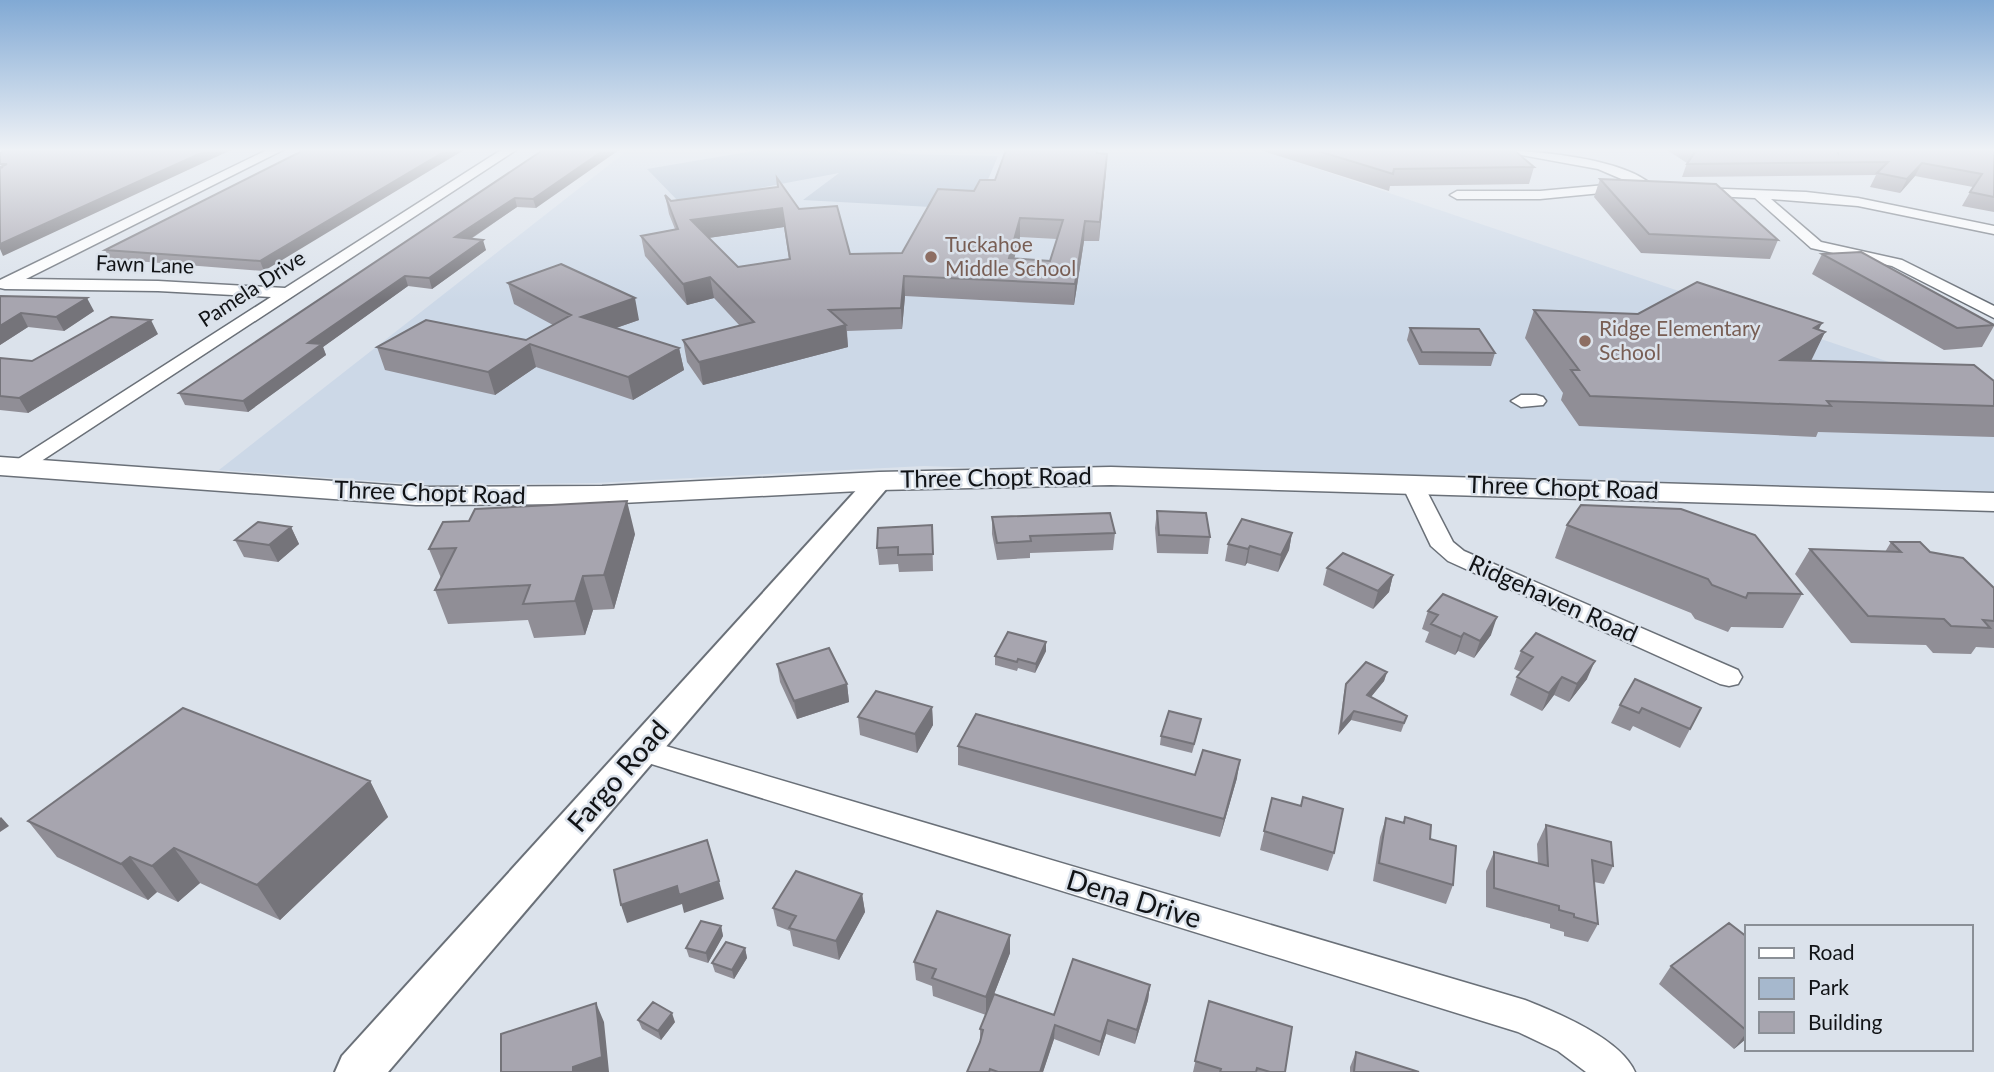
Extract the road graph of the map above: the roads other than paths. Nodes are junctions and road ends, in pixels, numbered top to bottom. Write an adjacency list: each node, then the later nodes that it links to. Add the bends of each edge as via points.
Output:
1 (174, 200): 6 (street)
2 (432, 200): 7 (street, Pamela Drive)
3 (1765, 200): 8 (street, via 1816,245 1897,263)
4 (1830, 200): 5 (street)
5 (1994, 230)
6 (2, 284): 7 (street, Fawn Lane)
7 (287, 293): 9 (street, Pamela Drive)
8 (1994, 313)
9 (9, 466): 10 (main road, Three Chopt Road, via 416,496 602,495)
10 (879, 481): 11 (main road, Three Chopt Road, via 1111,476); 14 (street, Fargo Road)
11 (1412, 483): 12 (main road, Three Chopt Road); 13 (street, Ridgehaven Road, via 1443,546 1457,556)
12 (1994, 502)
13 (1729, 677)
14 (642, 750): 15 (street, Fargo Road); 16 (street, Dena Drive, via 1525,1017 1571,1039)
15 (358, 1072)
16 (1616, 1072)

